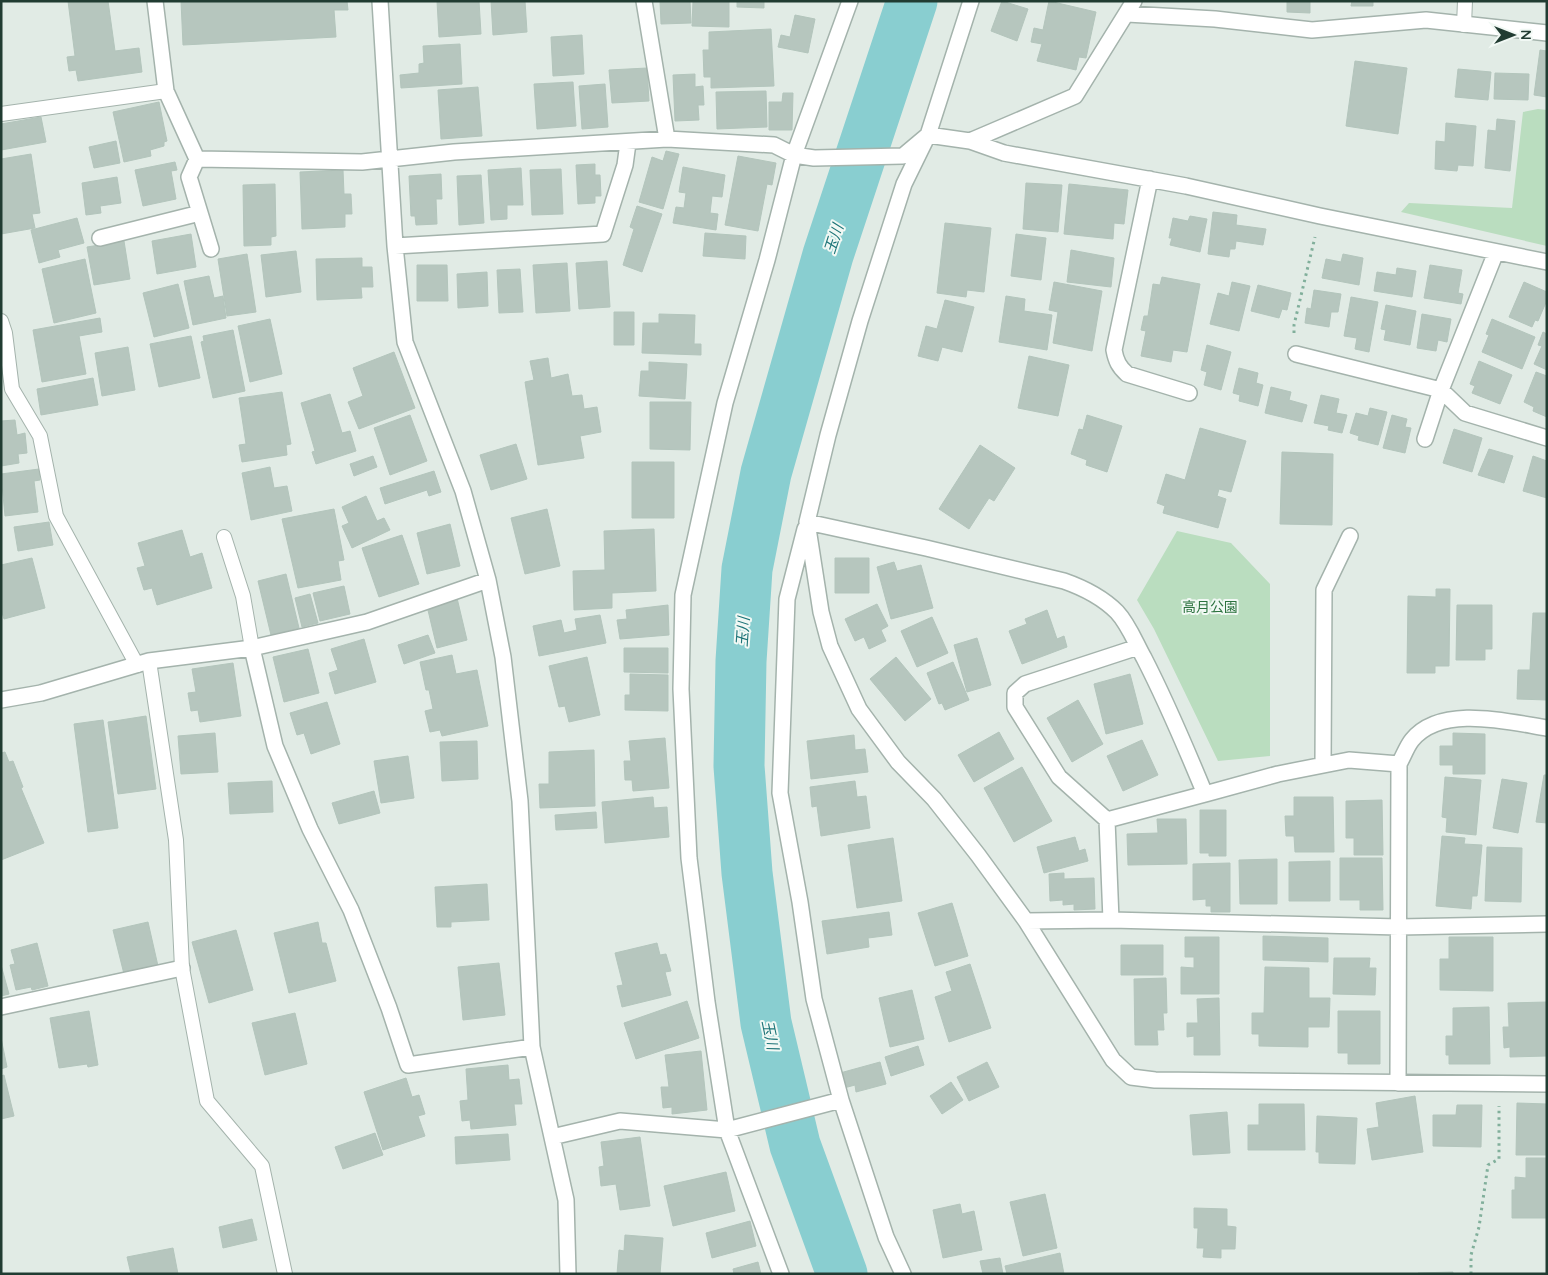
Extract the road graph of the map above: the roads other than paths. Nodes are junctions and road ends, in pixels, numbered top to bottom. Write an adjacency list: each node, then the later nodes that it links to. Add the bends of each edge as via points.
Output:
1 (155, 1): 10 (street)
2 (380, 1): 18 (street)
3 (644, 1): 13 (street)
4 (850, 1): 16 (street)
5 (971, 1): 12 (street)
6 (1465, 1): 8 (lane)
7 (1130, 8): 8 (street, via 1312,30 1426,20); 14 (street, via 1075,96)
8 (1464, 25): 9 (street)
9 (1547, 33)
10 (166, 91): 11 (lane); 17 (street)
11 (1, 114)
12 (928, 135): 14 (street); 16 (street, via 903,156 814,158); 32 (street, via 904,184 860,321)
13 (667, 139): 15 (street); 16 (street, via 774,145)
14 (970, 141): 19 (street, via 1004,153)
15 (628, 142): 18 (street); 22 (street, via 625,165 603,234)
16 (794, 155): 55 (street, via 725,403 683,595 681,689 689,858)
17 (197, 159): 18 (street, via 362,162); 20 (street, via 189,177)
18 (390, 159): 22 (street)
19 (1150, 179): 24 (street); 29 (street, via 1115,357 1127,374)
20 (200, 213): 21 (street); 23 (street)
21 (100, 238)
22 (395, 246): 35 (street, via 405,342 463,491)
23 (211, 248)
24 (1496, 252): 25 (street); 28 (street)
25 (1547, 262)
26 (1, 321): 38 (lane, via 12,389 40,436 56,516)
27 (1296, 354): 28 (street)
28 (1441, 390): 30 (street, via 1464,413); 31 (street)
29 (1189, 393)
30 (1547, 438)
31 (1425, 439)
32 (807, 522): 36 (street, via 1084,588 1117,613); 46 (street, via 821,612 843,679 858,709 898,762 934,799); 54 (street, via 787,599 780,793 814,999)
33 (1350, 536): 42 (street, via 1324,590)
34 (224, 537): 37 (lane, via 244,596)
35 (488, 580): 37 (street, via 367,622); 51 (street, via 503,657 520,801)
36 (1138, 647): 43 (street, via 1172,714); 44 (street, via 1026,684 1019,688 1014,700 1015,707 1059,777)
37 (252, 648): 38 (street); 51 (street, via 275,746 310,829 351,910 408,1065)
38 (143, 663): 39 (street, via 41,693); 49 (lane, via 176,840)
39 (1, 700)
40 (1547, 728): 41 (street, via 1482,719 1446,720 1412,739)
41 (1399, 764): 42 (street, via 1349,760); 48 (street)
42 (1323, 765): 43 (street)
43 (1205, 794): 44 (street)
44 (1107, 820): 45 (street)
45 (1111, 920): 46 (street); 48 (street)
46 (1026, 921): 52 (street, via 1112,1060 1131,1077)
47 (1547, 924): 48 (street)
48 (1399, 926): 52 (street)
49 (182, 968): 50 (street); 57 (lane, via 207,1101 262,1166)
50 (1, 1007)
51 (532, 1047): 56 (street)
52 (1398, 1083): 53 (street)
53 (1547, 1084)
54 (841, 1100): 55 (street); 60 (street, via 886,1236)
55 (727, 1130): 56 (street, via 620,1121); 59 (street)
56 (552, 1137): 58 (street, via 566,1200)
57 (285, 1274)
58 (568, 1274)
59 (781, 1274)
60 (903, 1274)

